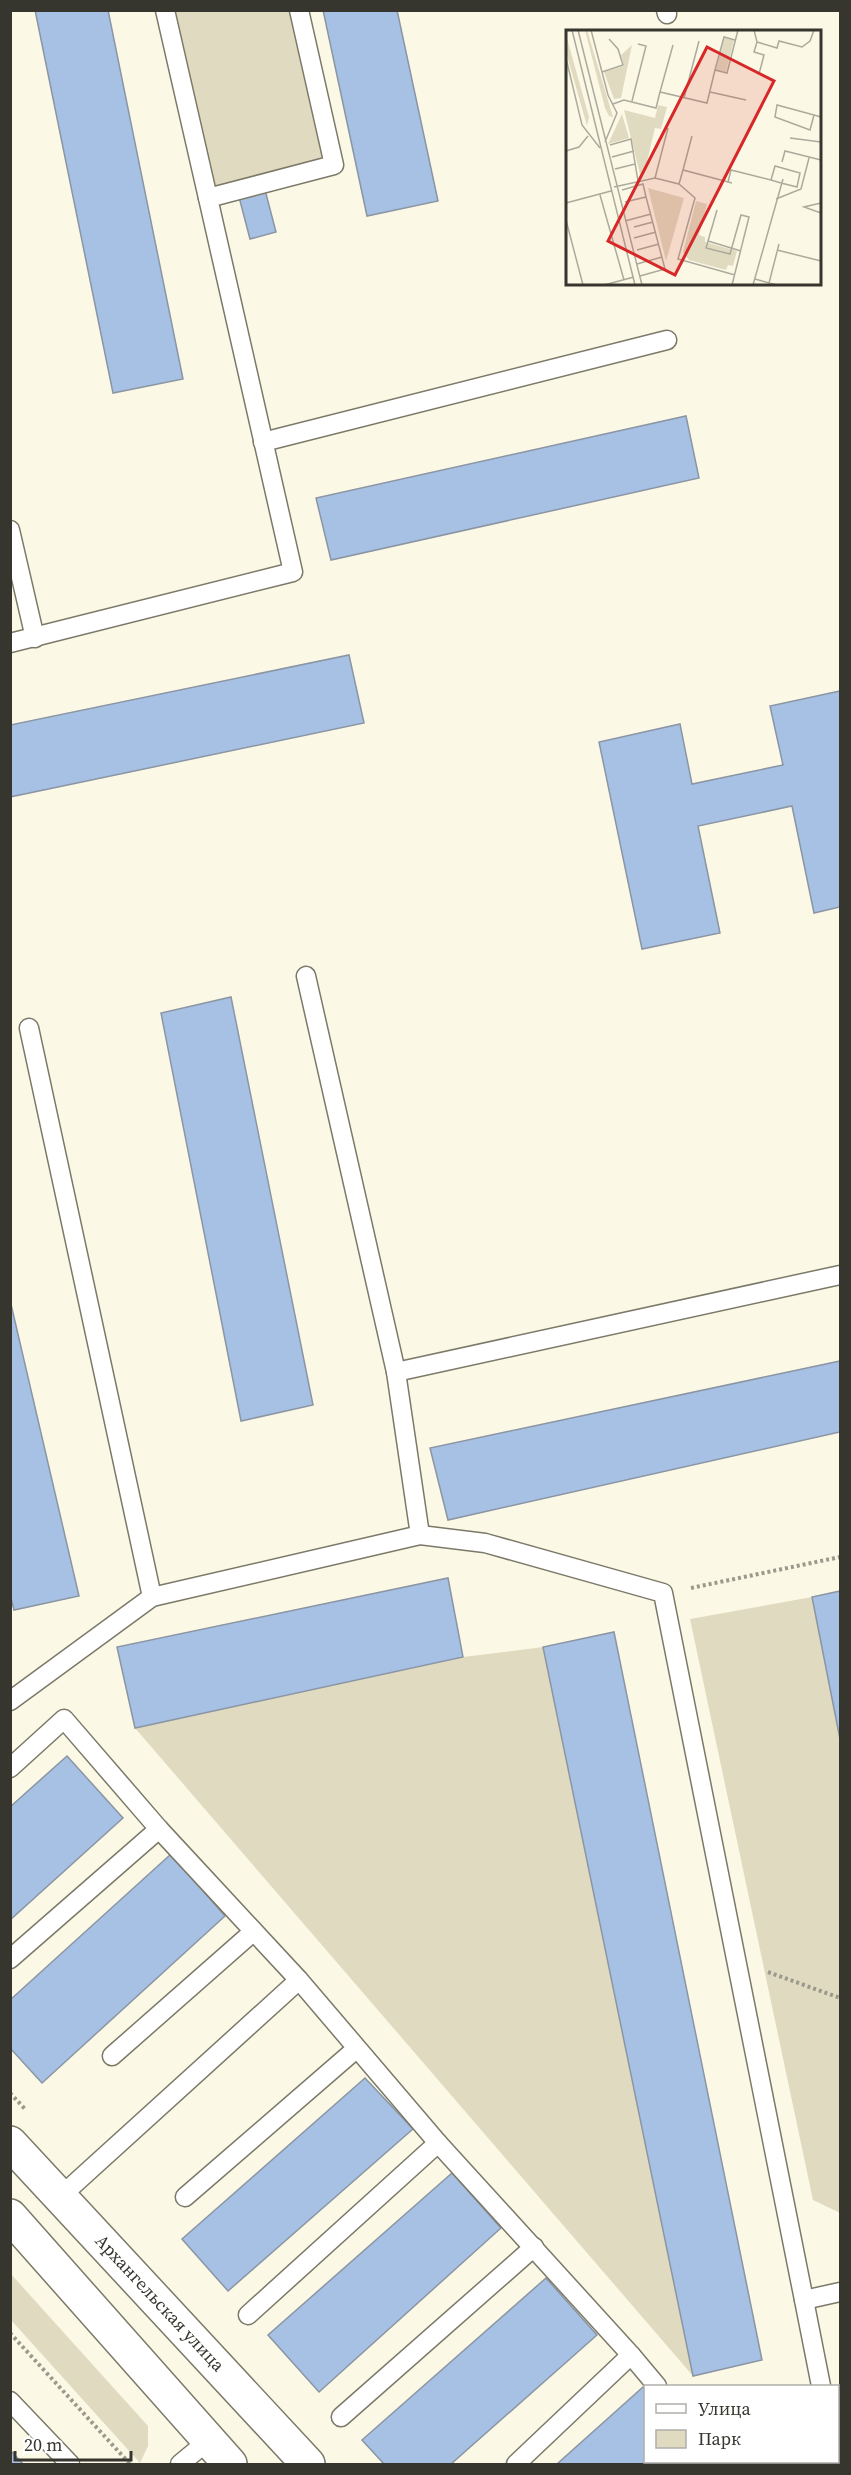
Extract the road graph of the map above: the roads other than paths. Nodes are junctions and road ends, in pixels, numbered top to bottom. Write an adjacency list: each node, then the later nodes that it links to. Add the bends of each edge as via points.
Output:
1 (165, 10): 3 (lane)
2 (299, 10): 3 (lane, via 334,165)
3 (208, 198): 5 (lane)
4 (667, 340): 5 (lane)
5 (263, 442): 7 (lane, via 293,572)
6 (10, 530): 7 (lane)
7 (35, 638): 8 (lane)
8 (10, 643)
9 (306, 976): 12 (lane)
10 (29, 1028): 14 (lane)
11 (840, 1275): 12 (lane)
12 (396, 1372): 13 (lane)
13 (420, 1534): 14 (lane); 30 (lane, via 485,1543 663,1593)
14 (152, 1597): 15 (lane)
15 (10, 1701)
16 (10, 1768): 17 (lane, via 64,1719)
17 (159, 1829): 18 (lane); 19 (lane)
18 (253, 1932): 20 (lane); 22 (lane)
19 (10, 1959)
20 (299, 1980): 21 (lane); 25 (lane)
21 (356, 2049): 24 (lane); 26 (lane)
22 (112, 2056)
23 (10, 2143): 25 (main road, Архангельская улица)
24 (438, 2143): 28 (lane); 31 (lane)
25 (61, 2196): 41 (main road, Архангельская улица)
26 (185, 2197)
27 (10, 2216): 37 (main road)
28 (534, 2247): 32 (lane); 36 (lane)
29 (840, 2292): 30 (lane)
30 (804, 2300): 34 (lane)
31 (248, 2315)
32 (631, 2355): 33 (lane); 42 (lane)
33 (656, 2385)
34 (820, 2385)
35 (10, 2401): 38 (lane)
36 (342, 2416)
37 (209, 2440): 39 (lane); 40 (main road)
38 (70, 2464)
39 (180, 2464)
40 (230, 2464)
41 (308, 2464)
42 (516, 2464)

